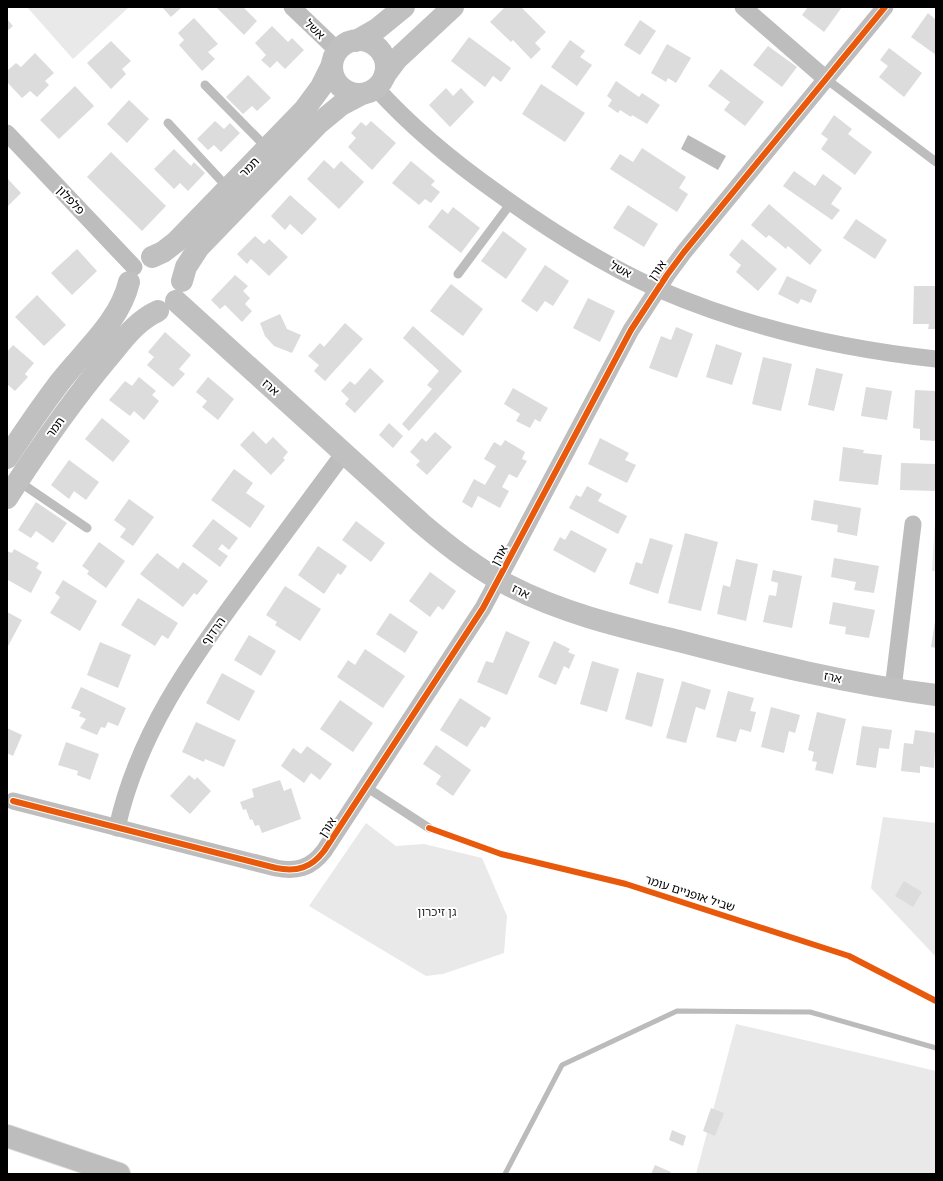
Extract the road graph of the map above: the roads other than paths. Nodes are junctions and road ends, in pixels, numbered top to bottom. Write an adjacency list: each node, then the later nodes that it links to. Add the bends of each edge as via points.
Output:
1 (292, 7): 6 (street, אשל)
2 (404, 7): 6 (street)
3 (453, 7): 9 (street, תמר, via 397,59)
4 (743, 7): 7 (street)
5 (885, 7): 7 (street, אורן)
6 (342, 52): 9 (street, via 333,76 339,85 347,92); 9 (street, via 371,44 379,50 384,59); 12 (street, תמר, via 313,99)
7 (826, 79): 13 (lane); 18 (street, אורן, via 684,252)
8 (204, 85): 12 (lane)
9 (374, 86): 15 (street, אשל, via 433,144); 19 (street, תמר, via 342,105 318,124 199,247 186,267)
10 (168, 123): 14 (lane)
11 (7, 133): 16 (street, פלפלון)
12 (267, 148): 14 (street, תמר)
13 (936, 162)
14 (228, 188): 16 (street, תמר, via 176,242)
15 (511, 203): 17 (lane); 18 (street, אשל, via 577,245)
16 (139, 269): 19 (street, via 163,258 172,263 179,271); 19 (street, via 130,292 135,302 148,310); 22 (street, תמר, via 113,317 59,384)
17 (458, 274)
18 (658, 289): 20 (street, אשל, via 749,322 797,335 876,352); 26 (street, אורן, via 631,330)
19 (172, 298): 21 (street, ארז); 23 (street, תמר, via 136,325 98,369)
20 (936, 359)
21 (344, 453): 26 (street, ארז, via 442,541); 31 (street, הרדוף, via 204,643 177,684 140,752)
22 (7, 458)
23 (12, 490): 25 (lane)
24 (913, 524): 27 (street)
25 (87, 528)
26 (499, 579): 27 (street, ארז, via 534,598 560,608 629,628 752,660); 29 (street, אורן, via 483,608)
27 (893, 689): 28 (street, ארז)
28 (936, 695)
29 (366, 787): 31 (street, אורן, via 319,857 309,866 297,870 276,868); 32 (lane)
30 (13, 801): 31 (street, אורן)
31 (117, 828)
32 (429, 828)
33 (7, 1136): 34 (highway)
34 (119, 1174)

